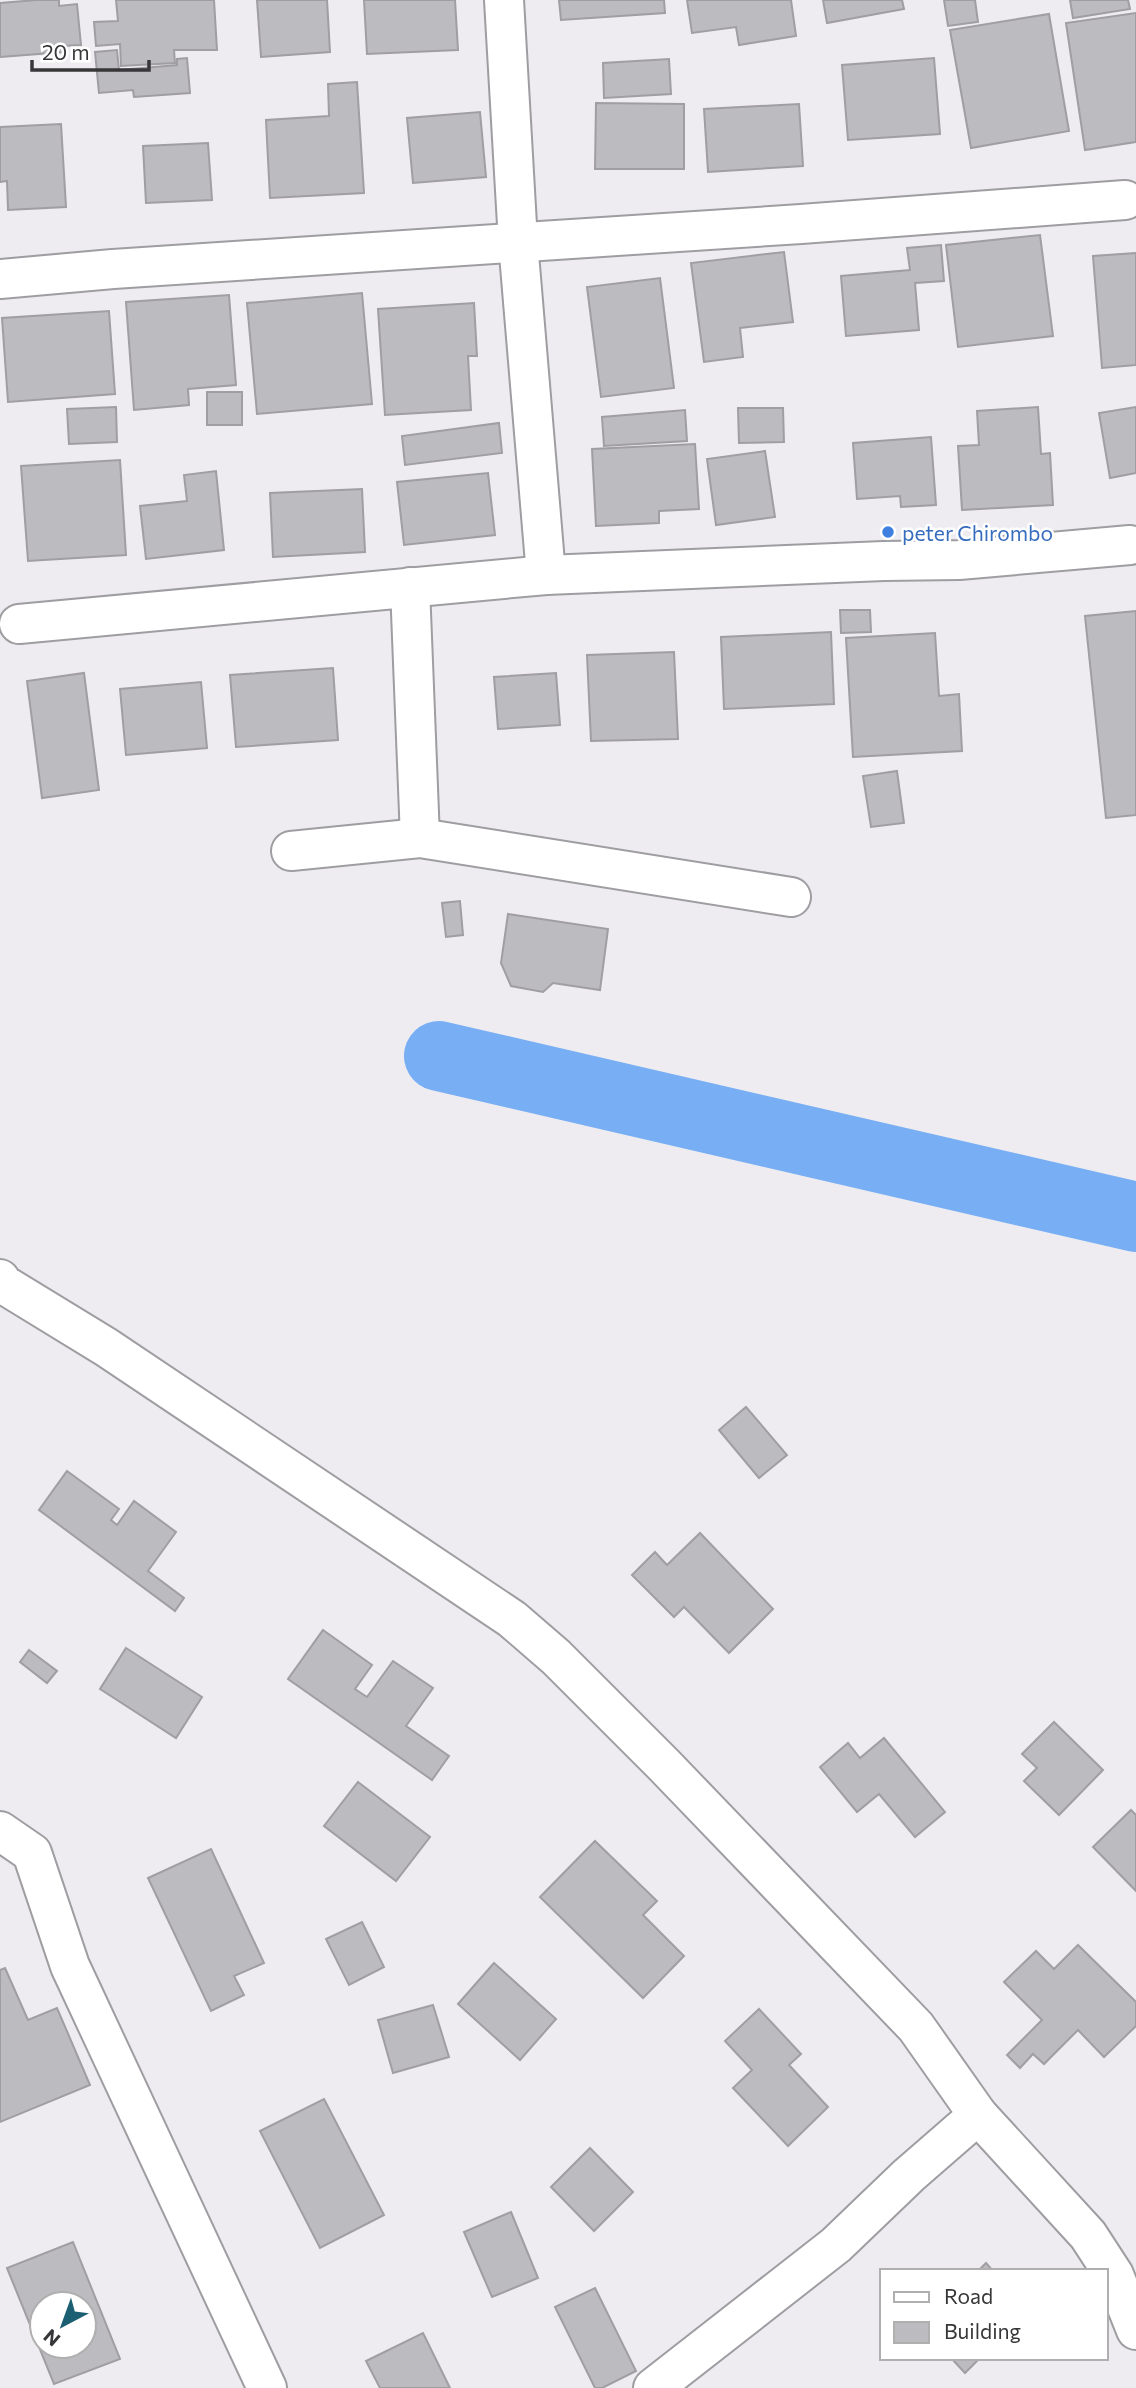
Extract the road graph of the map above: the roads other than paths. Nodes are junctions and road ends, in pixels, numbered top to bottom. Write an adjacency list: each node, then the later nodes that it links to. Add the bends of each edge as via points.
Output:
1 (504, 0): 3 (street)
2 (1125, 200): 3 (street)
3 (518, 242): 4 (street); 6 (street)
4 (0, 279)
5 (1130, 545): 6 (street, via 959,560)
6 (546, 575): 7 (street)
7 (410, 587): 8 (street); 9 (street)
8 (19, 624)
9 (421, 838): 10 (street); 11 (street)
10 (292, 851)
11 (791, 897)
12 (0, 1279): 14 (street, via 512,1619 664,1765 916,2027)
13 (0, 1831): 16 (street, via 32,1853 70,1966)
14 (978, 2115): 15 (street, via 1088,2235 1114,2276); 17 (street, via 836,2245)
15 (1136, 2330)
16 (267, 2388)
17 (653, 2388)

